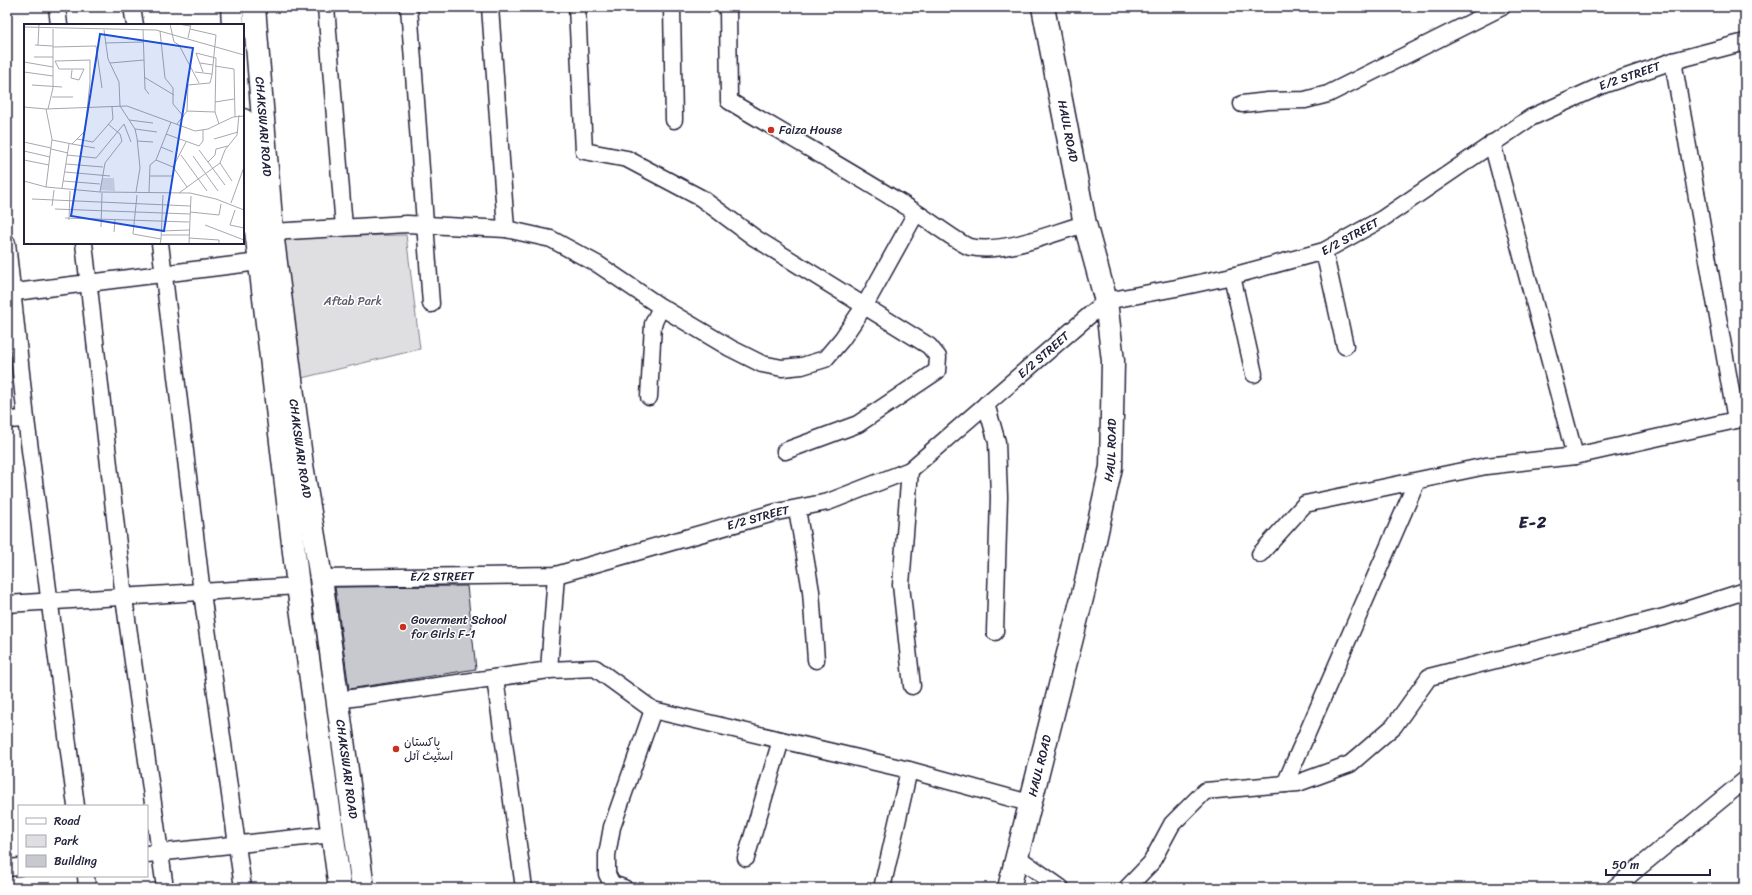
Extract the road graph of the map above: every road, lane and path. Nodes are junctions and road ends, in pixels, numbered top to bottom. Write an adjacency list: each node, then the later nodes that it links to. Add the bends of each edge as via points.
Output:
1 (57, 7): 13 (street)
2 (132, 7): 14 (street)
3 (232, 7): 15 (main road)
4 (254, 7): 27 (main road, CHAKSWARI ROAD)
5 (326, 7): 25 (street)
6 (409, 7): 24 (street)
7 (490, 7): 26 (street)
8 (577, 7): 39 (street, via 584,151 627,159 700,198 755,238)
9 (672, 7): 19 (street)
10 (728, 7): 22 (street, via 729,101)
11 (1043, 7): 23 (main road, HAUL ROAD)
12 (1502, 7): 18 (street, via 1328,94 1305,100)
13 (59, 24)
14 (135, 24)
15 (233, 24)
16 (1745, 42): 17 (street, E/2 STREET)
17 (1673, 61): 21 (street, E/2 STREET, via 1603,85 1544,111); 46 (street)
18 (1242, 104)
19 (674, 120)
20 (244, 129): 32 (main road, CHAKSWARI ROAD)
21 (1492, 143): 31 (street, E/2 STREET, via 1382,219); 49 (street)
22 (916, 213): 23 (street, via 969,247 992,248 1021,243); 39 (street)
23 (1085, 224): 37 (main road, HAUL ROAD)
24 (425, 225): 25 (street); 26 (street); 38 (street)
25 (344, 227): 27 (street)
26 (506, 229): 40 (street, via 551,239 599,265)
27 (272, 232): 55 (main road, CHAKSWARI ROAD, via 302,465)
28 (7, 243): 36 (street)
29 (84, 244): 35 (street)
30 (160, 244): 33 (street)
31 (1324, 251): 34 (street, E/2 STREET); 41 (street)
32 (259, 262): 33 (street); 56 (main road, CHAKSWARI ROAD)
33 (164, 273): 35 (street); 58 (street)
34 (1232, 276): 37 (street, E/2 STREET); 42 (street)
35 (88, 283): 36 (street); 59 (street)
36 (9, 292): 45 (street)
37 (1106, 301): 44 (street, E/2 STREET); 73 (main road, HAUL ROAD, via 1113,361 1110,467 1085,586)
38 (432, 304)
39 (865, 306): 40 (street, via 825,359 802,366 782,368 762,364 730,348); 48 (street, via 929,346 938,357 936,371 858,424)
40 (661, 307): 43 (street, via 653,324)
41 (1345, 346)
42 (1254, 374)
43 (649, 397)
44 (986, 404): 50 (street, E/2 STREET); 62 (street, via 997,442 999,497)
45 (26, 419): 47 (street); 60 (street)
46 (1741, 419): 49 (street)
47 (7, 420)
48 (785, 450)
49 (1575, 456): 51 (street, via 1486,466)
50 (910, 470): 52 (street, E/2 STREET, via 828,502); 66 (street, via 901,585)
51 (1416, 481): 53 (street, via 1305,504); 72 (street)
52 (797, 509): 54 (street, E/2 STREET, via 777,512); 63 (street, via 811,591)
53 (1260, 554)
54 (556, 575): 55 (street, E/2 STREET); 64 (street)
55 (321, 578): 67 (main road, CHAKSWARI ROAD)
56 (298, 586): 58 (street); 77 (main road, CHAKSWARI ROAD)
57 (1745, 591): 72 (street, via 1664,617 1429,677 1394,726 1350,764 1298,783)
58 (202, 593): 59 (street); 78 (street)
59 (124, 598): 60 (street); 75 (street)
60 (49, 602): 61 (street); 74 (street)
61 (7, 604)
62 (995, 632)
63 (816, 660)
64 (549, 670): 65 (street); 68 (street, via 595,668)
65 (495, 678): 67 (street); 91 (street)
66 (912, 686)
67 (338, 700): 90 (main road, CHAKSWARI ROAD)
68 (653, 710): 69 (street); 85 (street, via 612,827 607,855 607,874)
69 (782, 740): 70 (street); 81 (street)
70 (909, 770): 73 (street); 92 (street)
71 (1745, 780): 96 (street)
72 (1285, 784): 95 (street, via 1205,791 1172,824 1151,863)
73 (1029, 803): 80 (main road, HAUL ROAD)
74 (76, 805)
75 (147, 805)
76 (148, 810): 79 (street)
77 (333, 834): 78 (street); 89 (main road, CHAKSWARI ROAD)
78 (237, 845): 79 (street); 88 (street)
79 (153, 854): 87 (street)
80 (1017, 857): 93 (main road, HAUL ROAD); 94 (street)
81 (746, 858)
82 (18, 867): 83 (street)
83 (7, 868)
84 (86, 877): 86 (street)
85 (615, 887)
86 (88, 888)
87 (165, 888)
88 (243, 888)
89 (340, 888)
90 (363, 888)
91 (524, 888)
92 (882, 888)
93 (1009, 888)
94 (1061, 888)
95 (1127, 888)
96 (1614, 888)

